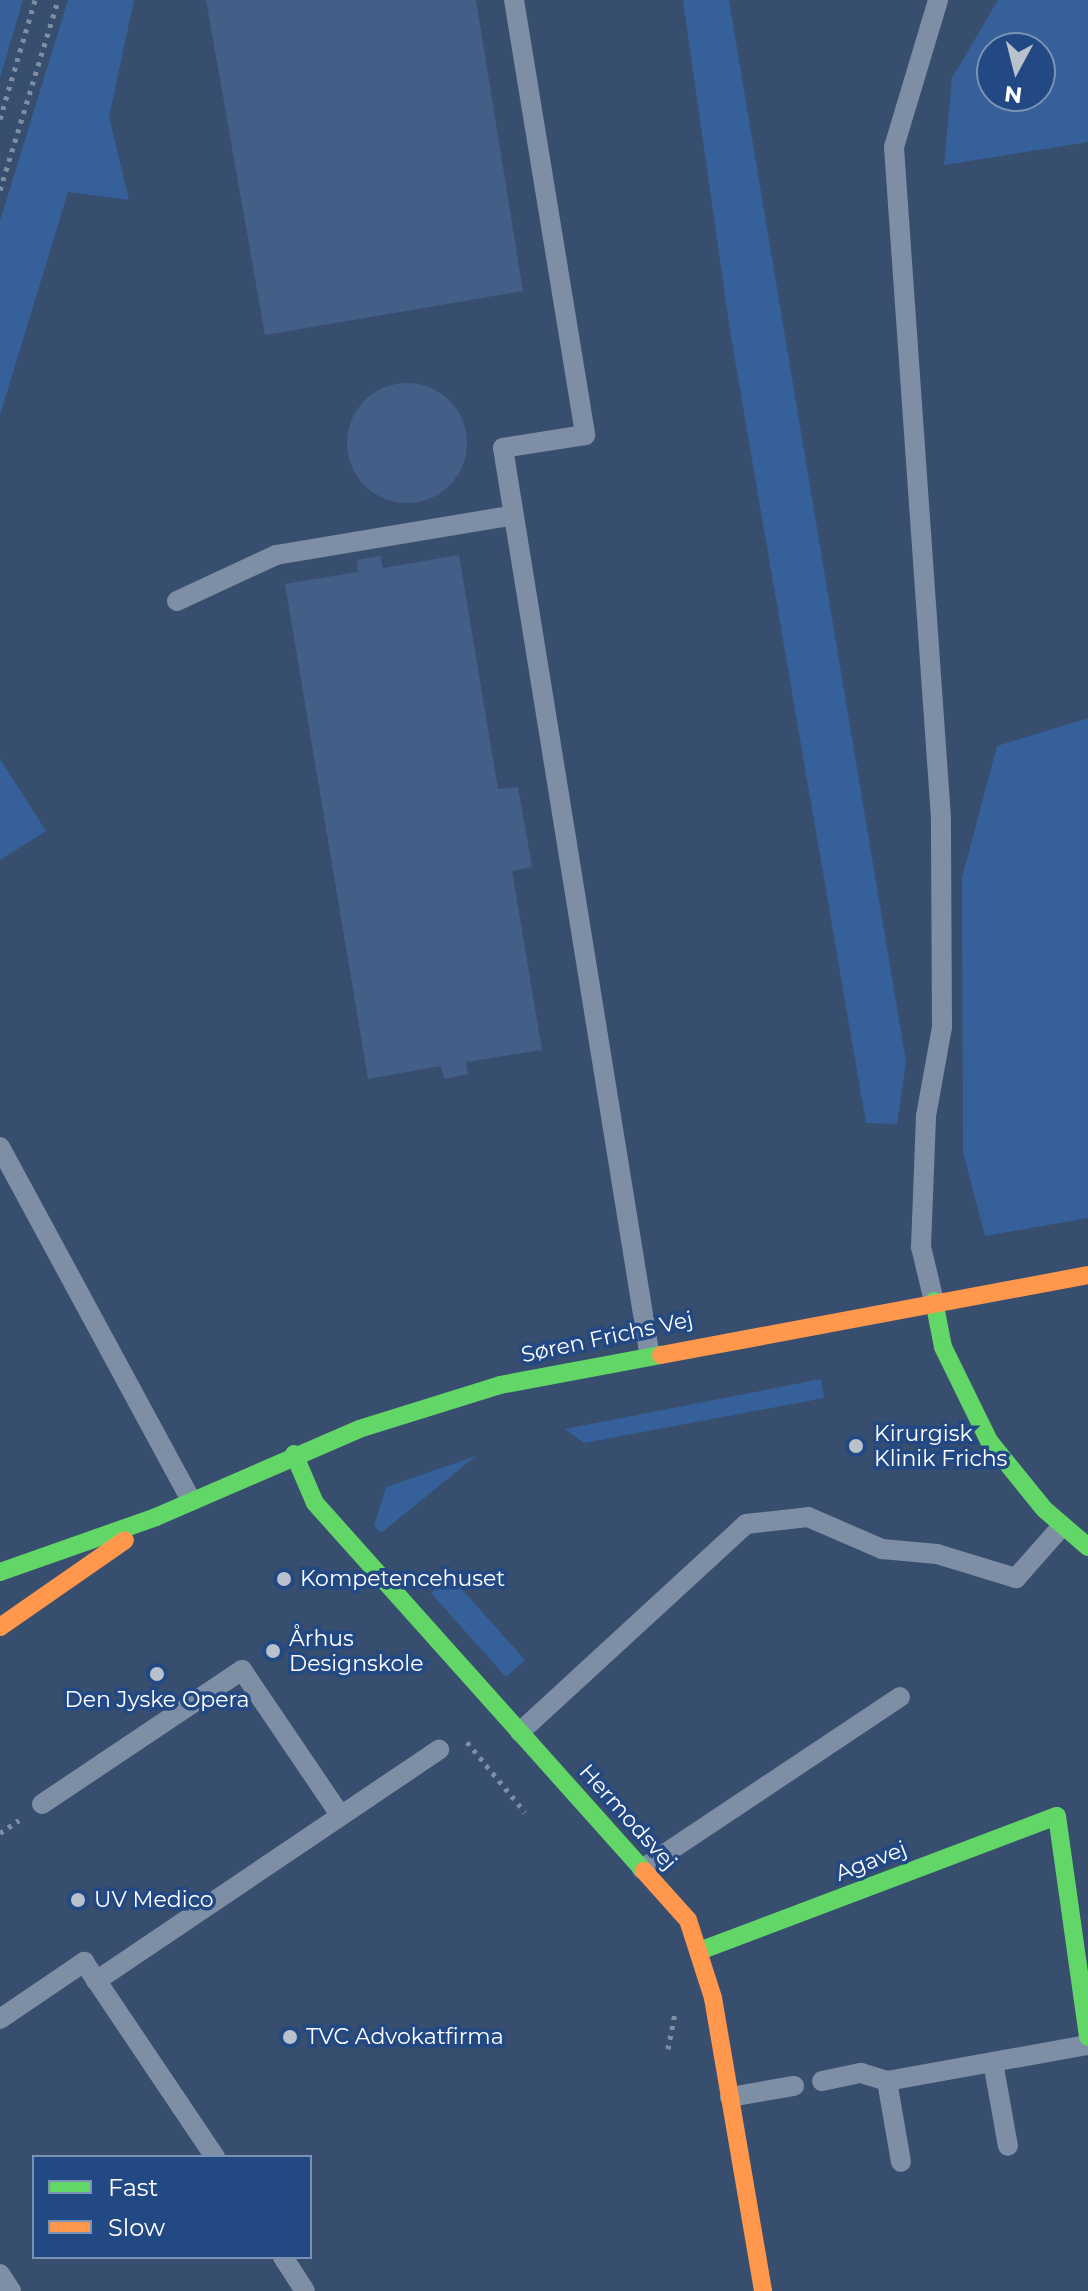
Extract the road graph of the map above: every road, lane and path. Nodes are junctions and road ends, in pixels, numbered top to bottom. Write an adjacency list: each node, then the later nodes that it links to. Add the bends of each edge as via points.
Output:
1 (35, 0): 5 (path)
2 (58, 0): 6 (path)
3 (514, 0): 7 (lane, via 585,435 503,448)
4 (938, 0): 11 (lane, via 894,147 941,818 942,1027 926,1116 921,1247)
5 (0, 119)
6 (0, 190)
7 (514, 515): 8 (lane, via 276,555); 12 (lane)
8 (177, 601)
9 (0, 1147): 14 (lane)
10 (1088, 1275): 11 (street, Søren Frichs Vej)
11 (934, 1301): 12 (street, Søren Frichs Vej); 16 (street, via 943,1347 967,1405 1019,1482)
12 (649, 1351): 13 (street, Søren Frichs Vej, via 435,1403)
13 (294, 1454): 14 (street, Søren Frichs Vej); 21 (street, Hermodsvej, via 315,1503)
14 (190, 1499): 15 (street, Søren Frichs Vej)
15 (156, 1517): 18 (street, Søren Frichs Vej); 19 (street, Søren Frichs Vej)
16 (1062, 1526): 17 (street); 21 (lane, via 1016,1578 937,1554 882,1549 808,1517 746,1524)
17 (1088, 1547)
18 (0, 1572)
19 (0, 1627)
20 (900, 1697): 26 (lane)
21 (520, 1732): 26 (street, Hermodsvej)
22 (439, 1750): 24 (path, via 462,1735); 25 (lane)
23 (42, 1804): 25 (lane, via 242,1670)
24 (525, 1812)
25 (341, 1816): 28 (lane)
26 (642, 1869): 27 (street, Hermodsvej, via 688,1920)
27 (702, 1950): 30 (street, Agavej, via 1057,1816); 36 (street, Hermodsvej)
28 (96, 1981): 29 (lane, via 84,1962); 38 (lane)
29 (0, 2019)
30 (1088, 2037)
31 (1088, 2045): 32 (lane)
32 (993, 2062): 34 (lane); 37 (lane)
33 (822, 2081): 34 (lane, via 861,2073)
34 (887, 2081): 39 (lane)
35 (794, 2086): 36 (lane)
36 (730, 2097): 44 (street, Hermodsvej)
37 (1008, 2146)
38 (214, 2155)
39 (901, 2162)
40 (284, 2259): 43 (lane)
41 (0, 2274): 42 (lane)
42 (11, 2291)
43 (305, 2291)
44 (763, 2291)

